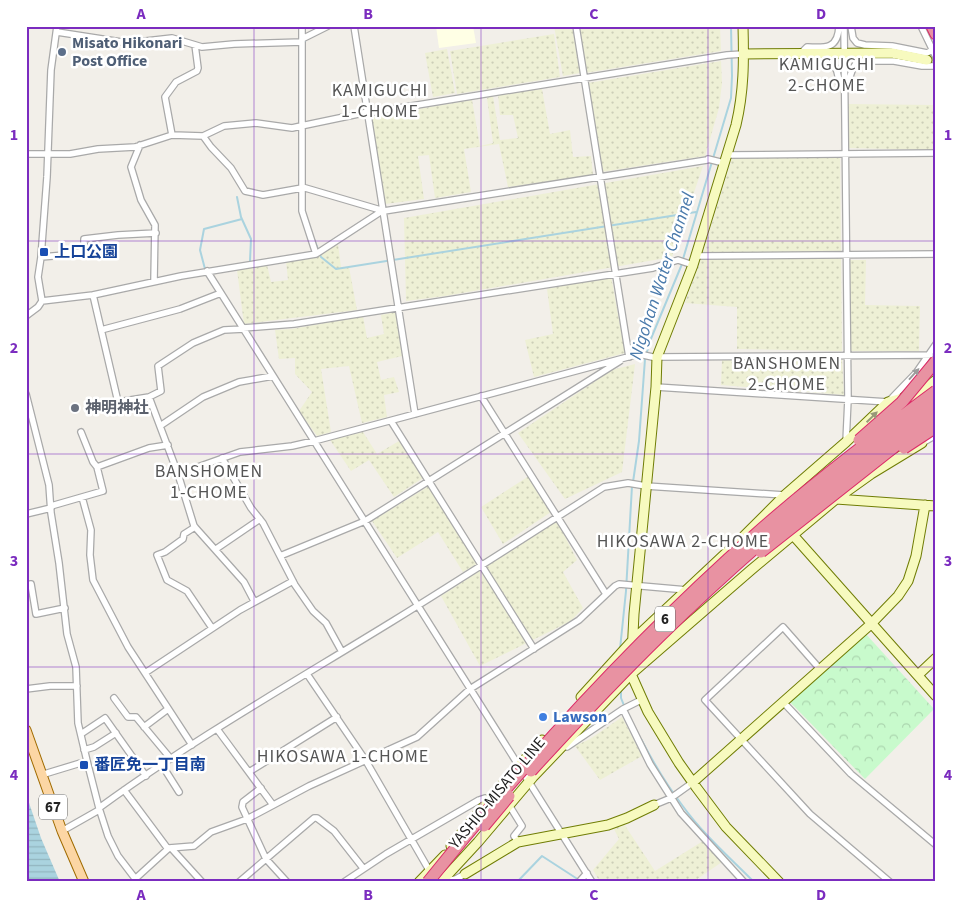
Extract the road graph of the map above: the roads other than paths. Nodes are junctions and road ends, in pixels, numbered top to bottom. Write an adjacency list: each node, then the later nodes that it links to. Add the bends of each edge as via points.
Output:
1 (302, 26): 13 (street)
2 (328, 26): 13 (street)
3 (354, 26): 23 (street)
4 (576, 26): 21 (street)
5 (742, 26): 17 (street)
6 (838, 26): 18 (street, via 835,42 824,48 807,47)
7 (844, 26): 16 (street)
8 (851, 26): 15 (street, via 857,43 927,53)
9 (921, 26): 15 (street)
10 (934, 27): 12 (highway)
11 (57, 29): 14 (street, via 128,43 172,38); 31 (street, via 50,86)
12 (936, 34)
13 (302, 40): 14 (street); 24 (street)
14 (195, 45): 25 (street, via 197,71 176,82 165,97)
15 (932, 50): 19 (street)
16 (844, 53): 18 (street); 19 (street, via 892,53); 22 (street)
17 (744, 54): 18 (street); 21 (street); 32 (street, via 741,106)
18 (800, 54): 22 (street, via 808,60 829,61 835,65 839,83)
19 (931, 58)
20 (936, 66): 22 (street, via 894,60 859,60)
21 (584, 78): 23 (street); 33 (street)
22 (844, 88): 28 (street)
23 (368, 112): 24 (street); 35 (street)
24 (301, 126): 26 (street, via 292,128 256,123 224,126); 34 (street)
25 (172, 135): 26 (street); 27 (street)
26 (203, 136): 34 (street, via 231,168 245,192 263,195)
27 (140, 145): 31 (street); 36 (street, via 132,172)
28 (845, 153): 29 (street); 32 (street); 39 (street)
29 (936, 153)
30 (26, 154): 31 (street)
31 (48, 155): 40 (street)
32 (726, 159): 33 (street, via 708,159); 41 (street)
33 (600, 177): 35 (street); 43 (street)
34 (302, 188): 35 (street); 37 (street, via 302,211)
35 (383, 211): 37 (street); 48 (street)
36 (156, 233): 40 (street, via 84,239 84,251); 44 (street)
37 (316, 254): 42 (street)
38 (936, 254): 39 (street)
39 (846, 255): 41 (street); 53 (street)
40 (41, 257): 47 (street, via 38,277)
41 (694, 260): 43 (street, via 678,260); 55 (street)
42 (207, 271): 44 (street); 45 (street)
43 (616, 274): 48 (street); 54 (street)
44 (154, 281): 46 (street)
45 (221, 293): 50 (street); 51 (street, via 180,309)
46 (93, 295): 47 (street); 51 (street)
47 (42, 301): 49 (street)
48 (398, 308): 50 (street); 68 (street)
49 (26, 316)
50 (243, 329): 57 (street); 63 (street, via 224,330 193,343 158,366 161,391)
51 (101, 330): 63 (street, via 118,402)
52 (936, 344): 56 (street)
53 (847, 356): 55 (street); 56 (street); 65 (street)
54 (627, 357): 55 (street, via 642,354); 64 (street); 74 (street)
55 (657, 357): 59 (street)
56 (933, 358): 66 (street, one-way to 56); 97 (highway, bridge, via 895,408 807,483)
57 (273, 376): 71 (street, via 247,380 203,397); 76 (street)
58 (936, 380): 60 (street)
59 (656, 387): 65 (street); 85 (street)
60 (922, 390): 66 (street); 78 (street, via 910,407 922,432)
61 (936, 391): 97 (highway, 6, bridge, via 863,445)
62 (26, 394): 91 (street, via 47,471)
63 (149, 396): 71 (street)
64 (481, 396): 68 (street); 74 (street)
65 (848, 399): 66 (street); 77 (street)
66 (888, 402): 77 (street, YASHIO-MISATO LINE, one-way to 66)
67 (936, 402): 114 (highway, 6, bridge, via 804,505)
68 (415, 414): 70 (street)
69 (936, 414): 83 (highway, bridge)
70 (391, 421): 76 (street); 84 (street)
71 (160, 426): 79 (street)
72 (936, 427): 83 (highway, bridge)
73 (81, 432): 81 (street)
74 (505, 433): 84 (street); 93 (street)
75 (936, 435): 78 (street)
76 (314, 441): 80 (street, via 240,452); 95 (street)
77 (846, 442): 86 (street, YASHIO-MISATO LINE)
78 (922, 443): 88 (street, YASHIO-MISATO LINE)
79 (168, 445): 81 (street, via 148,448); 82 (street)
80 (222, 458): 82 (street); 94 (street)
81 (97, 467): 87 (street, via 103,492)
82 (178, 474): 96 (street)
83 (856, 478): 114 (highway, bridge)
84 (429, 480): 95 (street); 101 (street)
85 (646, 486): 86 (street); 93 (street, via 629,483 604,487); 105 (street)
86 (785, 495): 88 (street); 102 (street, YASHIO-MISATO LINE)
87 (82, 497): 91 (street); 120 (street, via 90,530 93,580 124,642)
88 (836, 499): 89 (street); 98 (street, YASHIO-MISATO LINE)
89 (925, 505): 90 (street); 112 (street, via 908,581)
90 (936, 506)
91 (51, 507): 92 (street); 111 (street)
92 (26, 514)
93 (558, 516): 101 (street); 108 (street)
94 (260, 519): 99 (street); 100 (street)
95 (364, 521): 100 (street); 110 (street)
96 (195, 527): 99 (street); 113 (street, via 184,534 183,539 157,555 167,580 187,591)
97 (758, 532): 185 (highway, 6, bridge, via 638,645 567,719 491,804)
98 (793, 536): 102 (street, via 780,531 735,567); 107 (street, YASHIO-MISATO LINE); 112 (street)
99 (216, 549): 109 (street, via 244,582)
100 (280, 556): 103 (street)
101 (481, 564): 110 (street); 116 (street)
102 (711, 567): 106 (street, YASHIO-MISATO LINE)
103 (293, 581): 109 (street); 117 (street, via 326,624)
104 (26, 585): 111 (street, via 31,584 36,614)
105 (636, 586): 106 (street); 108 (street, via 619,584); 115 (street)
106 (687, 590): 107 (street); 115 (street, YASHIO-MISATO LINE)
107 (727, 591): 122 (street, YASHIO-MISATO LINE)
108 (606, 594): 116 (street, via 579,620)
109 (254, 601): 113 (street)
110 (418, 606): 117 (street); 126 (street)
111 (65, 608): 124 (street)
112 (871, 624): 119 (street); 123 (street)
113 (212, 628): 120 (street)
114 (659, 637): 186 (highway, 6, bridge, via 519,784)
115 (632, 641): 122 (street); 137 (street, YASHIO-MISATO LINE)
116 (534, 649): 126 (street)
117 (342, 652): 121 (street)
118 (936, 658): 123 (street)
119 (819, 668): 130 (street); 140 (street, via 783,627 705,700)
120 (145, 673): 131 (street)
121 (307, 674): 133 (street); 135 (street)
122 (630, 674): 129 (street); 141 (street, YASHIO-MISATO LINE)
123 (918, 675): 127 (street)
124 (77, 686): 125 (street); 138 (street)
125 (26, 689)
126 (470, 689): 145 (street, via 418,737); 148 (street)
127 (936, 696)
128 (114, 698): 134 (street, via 128,717 136,717)
129 (638, 702): 132 (street); 153 (street)
130 (783, 702): 140 (street); 168 (street, via 851,774)
131 (168, 709): 134 (street); 142 (street)
132 (623, 710): 141 (street, via 567,747); 158 (street)
133 (337, 718): 145 (street); 149 (street)
134 (144, 727): 144 (street)
135 (217, 729): 142 (street); 149 (street)
136 (26, 730): 150 (main road, 67)
137 (550, 731): 141 (street, via 557,730 565,736); 148 (street, YASHIO-MISATO LINE)
138 (81, 734): 139 (street, via 105,718); 143 (street)
139 (116, 734): 143 (street); 151 (street)
140 (741, 740): 153 (street); 190 (street, via 810,814)
141 (564, 744): 152 (street, YASHIO-MISATO LINE)
142 (192, 745): 144 (street)
143 (84, 750): 146 (street)
144 (171, 758): 147 (street)
145 (366, 760): 159 (street); 166 (street)
146 (87, 761): 150 (street); 162 (street)
147 (162, 765): 151 (street); 156 (street)
148 (519, 766): 152 (street); 157 (street, YASHIO-MISATO LINE)
149 (249, 772): 154 (street)
150 (41, 775): 164 (main road, 67)
151 (146, 776): 155 (street)
152 (529, 782): 161 (street, YASHIO-MISATO LINE); 165 (street)
153 (692, 783): 158 (street); 177 (street, via 726,827)
154 (261, 788): 159 (street); 163 (street, via 243,802)
155 (124, 790): 162 (street); 169 (street)
156 (179, 792)
157 (490, 798): 161 (street, via 502,809); 166 (street, via 479,800); 170 (street, YASHIO-MISATO LINE)
158 (671, 798): 160 (street); 189 (street)
159 (273, 805): 163 (street)
160 (654, 806): 165 (street, via 618,822)
161 (508, 807): 167 (street, via 522,826 514,836); 186 (street, YASHIO-MISATO LINE)
162 (99, 809): 164 (street); 176 (street, via 114,848)
163 (247, 819): 169 (street, via 210,832 194,846); 171 (street)
164 (62, 831): 178 (main road, 67)
165 (562, 834): 167 (street); 175 (street)
166 (412, 840): 172 (street); 173 (street)
167 (518, 842): 174 (street)
168 (936, 845)
169 (170, 849): 176 (street); 179 (street)
170 (446, 854): 173 (street); 184 (street, YASHIO-MISATO LINE)
171 (266, 859): 172 (street, via 317,818 334,831); 180 (street); 181 (street)
172 (363, 868): 182 (street)
173 (429, 870): 183 (street)
174 (465, 874): 186 (street)
175 (587, 874): 187 (street); 188 (street)
176 (137, 880)
177 (776, 881)
178 (84, 882)
179 (202, 882)
180 (239, 882)
181 (287, 882)
182 (344, 882)
183 (419, 882)
184 (424, 882)
185 (428, 882)
186 (443, 882)
187 (579, 882)
188 (592, 882)
189 (744, 882)
190 (890, 882)

